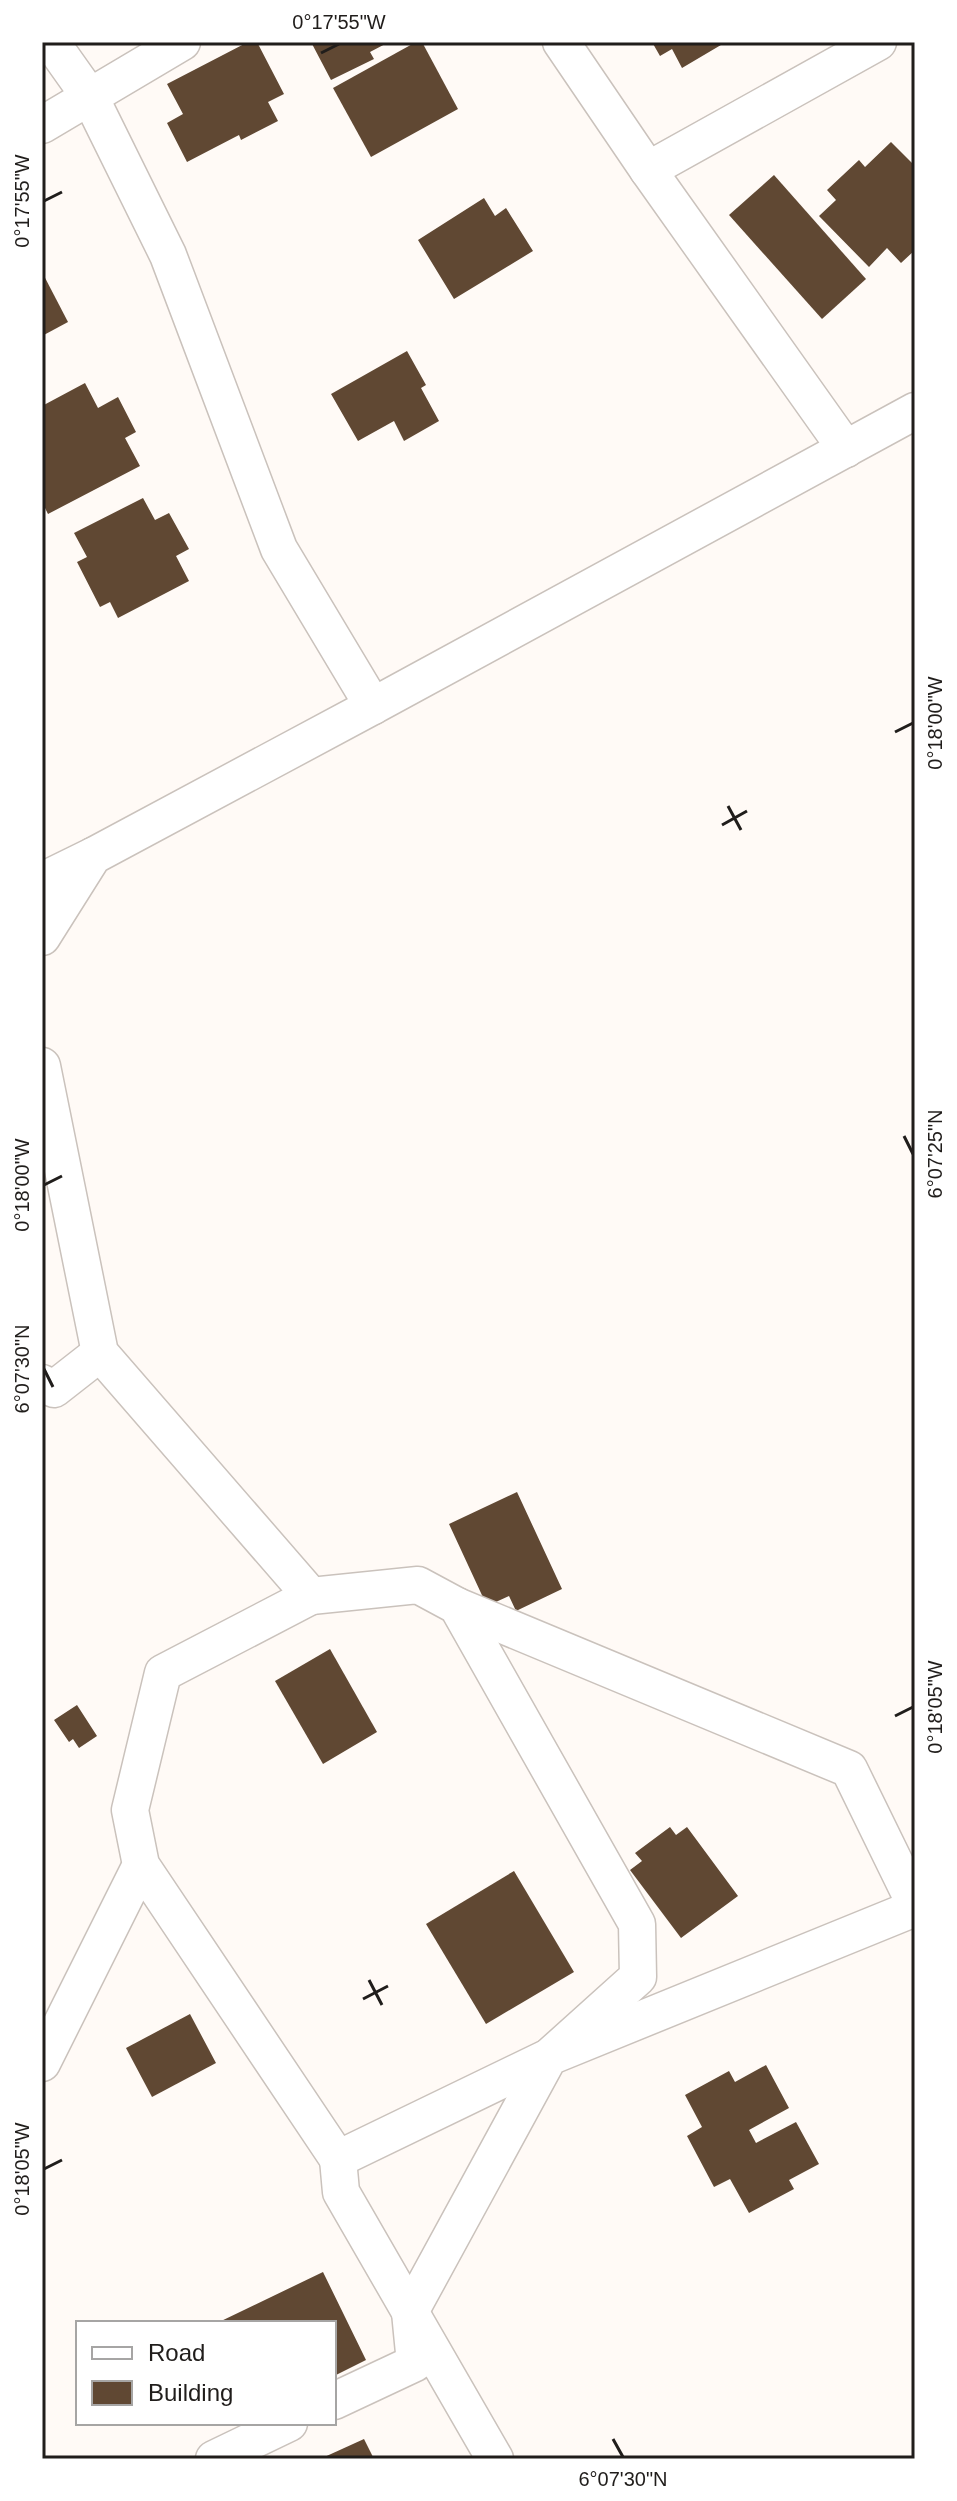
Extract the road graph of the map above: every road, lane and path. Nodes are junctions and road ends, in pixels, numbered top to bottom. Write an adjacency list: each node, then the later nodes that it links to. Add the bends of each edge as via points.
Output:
1 (51, 42): 5 (street)
2 (182, 42): 5 (street)
3 (561, 42): 7 (street)
4 (878, 42): 7 (street)
5 (90, 97): 6 (street); 10 (street, via 168,255 279,549)
6 (42, 125)
7 (648, 170): 9 (street)
8 (915, 411): 9 (street)
9 (846, 449): 10 (street)
10 (373, 706): 11 (street)
11 (93, 856): 12 (street); 13 (street)
12 (42, 881)
13 (42, 937)
14 (42, 1066): 15 (street)
15 (100, 1353): 16 (street, via 54,1389); 17 (street)
16 (42, 1383)
17 (311, 1596): 18 (street, via 418,1585); 19 (street, via 163,1673 130,1810)
18 (457, 1606): 20 (street, via 849,1769); 21 (street, via 637,1924 638,1977)
19 (141, 1865): 22 (street); 23 (street)
20 (915, 1906): 21 (street)
21 (549, 2057): 23 (street); 24 (street)
22 (42, 2063)
23 (338, 2159): 24 (street, via 341,2192)
24 (410, 2312): 25 (street, via 415,2363); 28 (street)
25 (336, 2400)
26 (285, 2425): 27 (street)
27 (214, 2459)
28 (495, 2459)

